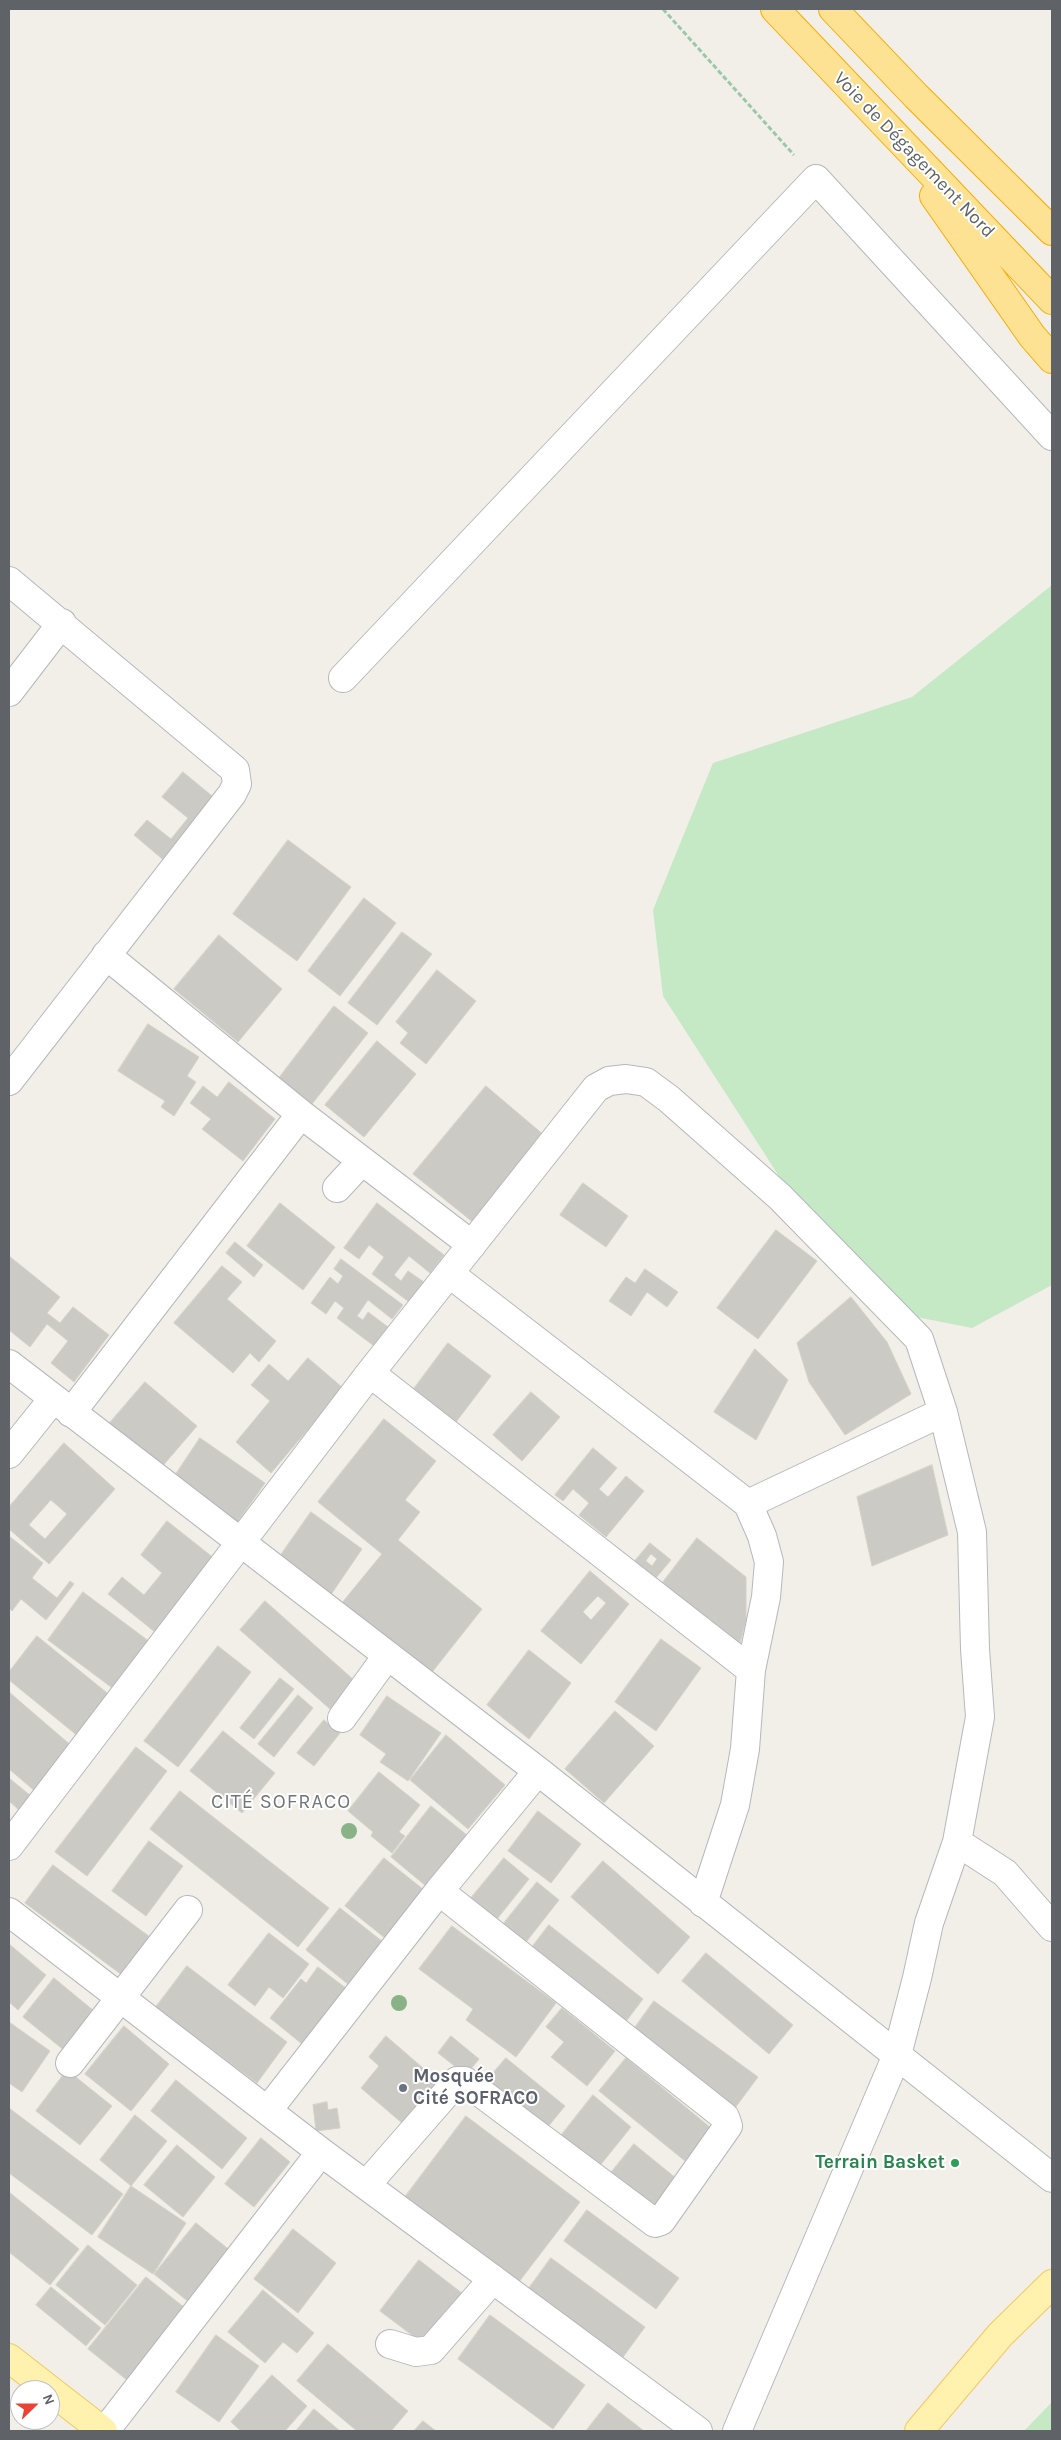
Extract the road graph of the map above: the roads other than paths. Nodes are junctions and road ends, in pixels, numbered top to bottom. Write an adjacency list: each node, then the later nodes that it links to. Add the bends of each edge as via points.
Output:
1 (775, 9): 4 (highway, Voie de Dégagement Nord)
2 (833, 9): 3 (highway)
3 (916, 96): 5 (highway); 6 (highway)
4 (882, 121): 7 (highway, Voie de Dégagement Nord); 8 (highway, via 1032,336)
5 (1052, 212)
6 (1052, 231)
7 (1052, 300)
8 (1052, 359)
9 (1052, 436): 12 (street, via 816,179)
10 (9, 580): 11 (street)
11 (62, 623): 13 (street); 14 (street, via 235,770 237,777 232,794)
12 (343, 678)
13 (9, 692)
14 (106, 955): 15 (street); 16 (street)
15 (9, 1081)
16 (301, 1114): 17 (street); 23 (street)
17 (362, 1161): 18 (street); 19 (street)
18 (337, 1188)
19 (472, 1245): 20 (street); 24 (street, via 596,1088 609,1081 646,1082 780,1197 919,1339)
20 (450, 1274): 22 (street); 26 (street)
21 (9, 1364): 23 (street)
22 (370, 1373): 27 (street); 29 (street)
23 (62, 1406): 25 (street); 27 (street)
24 (943, 1412): 26 (street); 32 (street, via 972,1532 980,1717)
25 (9, 1454)
26 (748, 1504): 29 (street, via 762,1536 768,1562 766,1597)
27 (240, 1544): 28 (street); 33 (street)
28 (387, 1656): 30 (street); 31 (street)
29 (751, 1670): 35 (street, via 745,1750 735,1805)
30 (342, 1718)
31 (538, 1771): 34 (street); 35 (street)
32 (957, 1842): 38 (street, via 1005,1873); 40 (street, via 929,1922)
33 (9, 1846)
34 (439, 1891): 42 (street); 45 (street, via 726,2118 728,2126 661,2220 655,2223 465,2081 457,2081)
35 (703, 1902): 40 (street)
36 (188, 1910): 39 (street)
37 (9, 1912): 39 (street)
38 (1052, 1927)
39 (122, 1998): 41 (street); 42 (street)
40 (897, 2055): 44 (street); 54 (street)
41 (70, 2063)
42 (268, 2110): 43 (street)
43 (321, 2152): 45 (street); 52 (street)
44 (1052, 2178)
45 (367, 2184): 46 (street)
46 (493, 2279): 48 (street, via 431,2350 416,2352); 53 (street)
47 (1052, 2284): 55 (main road, via 1000,2335)
48 (390, 2344)
49 (9, 2358): 50 (main road)
50 (37, 2380)
51 (60, 2398): 52 (main road)
52 (104, 2431)
53 (698, 2431)
54 (737, 2431)
55 (919, 2431)

